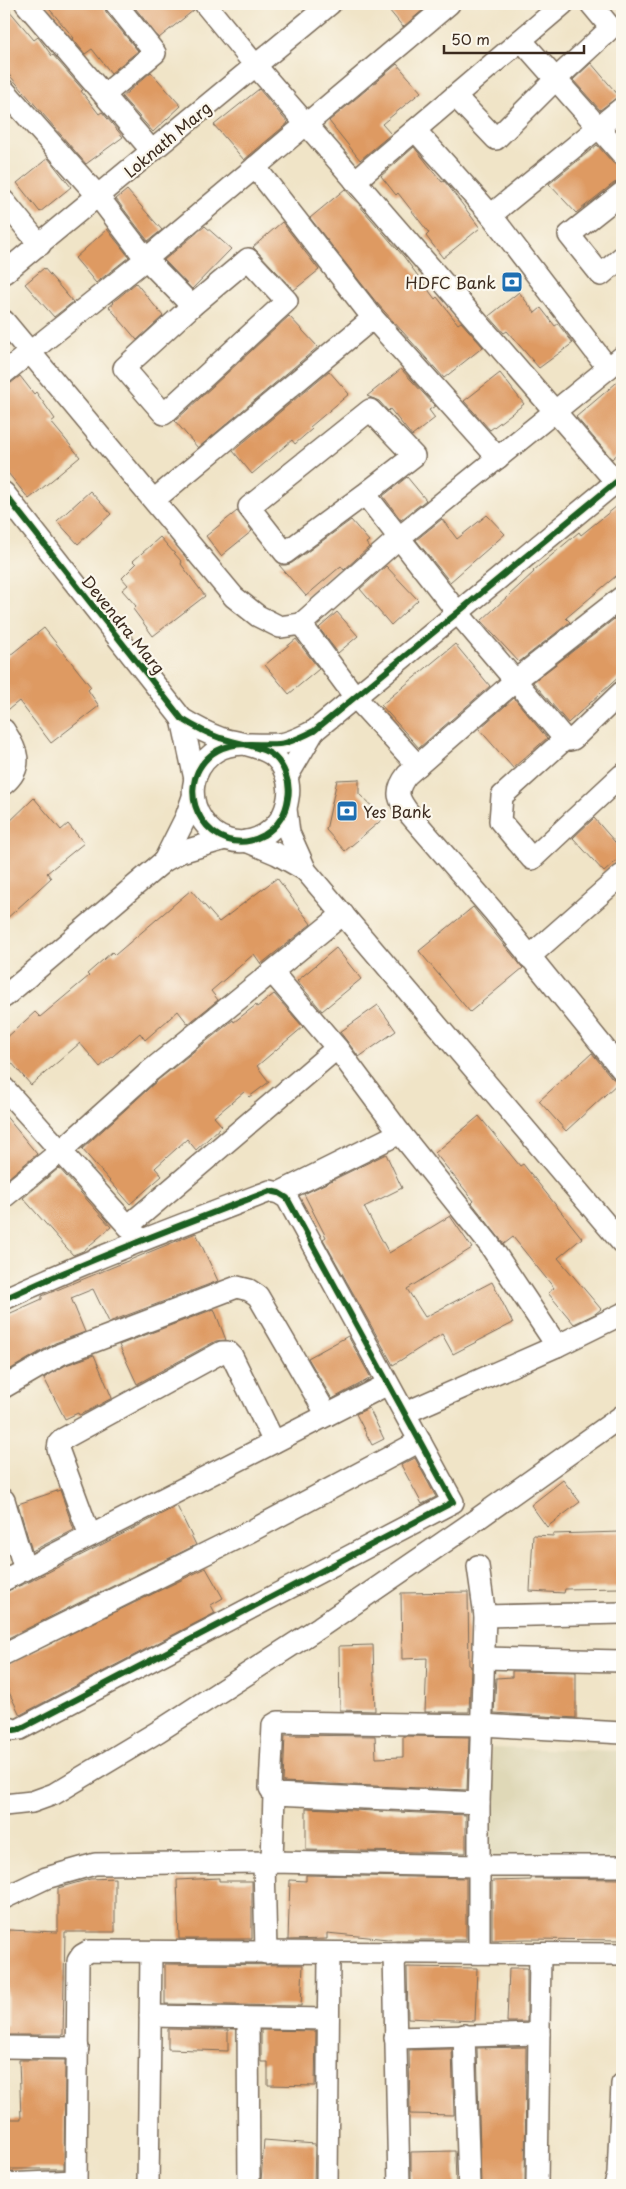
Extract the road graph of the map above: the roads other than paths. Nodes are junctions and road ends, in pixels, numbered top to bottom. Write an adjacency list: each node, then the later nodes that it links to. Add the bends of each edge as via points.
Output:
1 (26, 4): 12 (street)
2 (116, 4): 12 (street, via 155,53)
3 (205, 4): 9 (street)
4 (330, 4): 9 (street, Loknath Marg)
5 (449, 4): 15 (street)
6 (563, 4): 8 (street)
7 (591, 4): 10 (street, via 611,28)
8 (520, 40): 10 (street); 13 (street)
9 (255, 65): 15 (street); 18 (street, Loknath Marg)
10 (556, 79): 13 (street, via 496,139); 16 (street)
11 (4, 90): 23 (street)
12 (104, 95): 18 (street)
13 (454, 96): 17 (street)
14 (622, 108): 16 (street)
15 (306, 124): 20 (street); 21 (street)
16 (598, 127): 19 (street); 25 (street)
17 (416, 130): 21 (street); 25 (street)
18 (152, 151): 23 (street, Loknath Marg)
19 (622, 154)
20 (255, 167): 28 (street); 31 (street)
21 (356, 181): 36 (street)
22 (622, 193): 27 (street, via 569,235 602,275)
23 (98, 196): 26 (street, Loknath Marg); 28 (street)
24 (4, 200): 26 (street)
25 (491, 215): 34 (street)
26 (40, 245): 29 (street, Loknath Marg)
27 (622, 257)
28 (146, 259): 30 (street); 33 (street)
29 (4, 273)
30 (192, 306): 30 (street, via 248,260 287,301 164,414 124,368)
31 (373, 318): 37 (street); 41 (street)
32 (4, 321): 33 (street)
33 (29, 353): 35 (street); 41 (street)
34 (615, 362): 36 (street)
35 (4, 373)
36 (555, 411): 37 (street); 38 (street)
37 (498, 458): 42 (street)
38 (619, 479): 44 (street)
39 (4, 493): 49 (street, Devendra Marg)
40 (365, 494): 40 (street, via 414,456 370,410 249,507 285,553); 42 (street)
41 (154, 500): 45 (street, via 234,597 258,616 280,627)
42 (400, 537): 44 (street); 45 (street)
43 (622, 597): 46 (street)
44 (457, 612): 46 (street); 48 (street)
45 (301, 624): 48 (street)
46 (516, 680): 52 (street); 54 (street)
47 (622, 692): 52 (street, via 573,739)
48 (355, 697): 51 (street); 54 (street)
49 (182, 720): 53 (street, Devendra Marg, via 201,731); 58 (street, Devendra Marg)
50 (4, 730): 57 (street, via 15,746 18,761 14,776)
51 (314, 731): 53 (street, via 280,744); 56 (street)
52 (565, 739): 55 (street, via 502,796 500,821 532,859)
53 (244, 744): 56 (street, via 270,754); 58 (street, via 227,746 213,753 202,765)
54 (418, 766): 66 (street, via 401,783 399,800)
55 (622, 775)
56 (287, 777): 59 (street)
57 (4, 784)
58 (194, 788): 60 (street, via 196,810 203,822); 62 (street, via 186,817)
59 (286, 809): 61 (street, via 271,831); 63 (street, via 290,833)
60 (225, 838): 61 (street); 62 (street)
61 (246, 841): 63 (street)
62 (164, 861): 68 (street)
63 (306, 870): 65 (street)
64 (622, 875): 66 (street)
65 (343, 914): 67 (street); 77 (street)
66 (529, 957): 70 (street)
67 (272, 972): 69 (street); 73 (street, via 150,1070)
68 (4, 997)
69 (337, 1048): 72 (street); 76 (street)
70 (622, 1070)
71 (4, 1088): 73 (street)
72 (400, 1133): 74 (street); 80 (street, via 489,1244)
73 (62, 1150): 75 (street); 76 (street)
74 (279, 1193): 76 (street, via 270,1191); 81 (street, via 287,1198)
75 (4, 1197)
76 (134, 1233): 78 (street, via 87,1262)
77 (622, 1243)
78 (4, 1299)
79 (622, 1314): 80 (street)
80 (557, 1346): 83 (street)
81 (388, 1384): 83 (street); 84 (street)
82 (4, 1387): 84 (street, via 61,1354 237,1288 258,1296)
83 (405, 1413): 86 (street)
84 (327, 1415): 87 (street)
85 (622, 1416): 103 (street, via 320,1627 159,1731 54,1794 32,1802)
86 (420, 1441): 95 (street, via 251,1531); 99 (street, via 453,1502 20,1729)
87 (274, 1442): 89 (street); 89 (street, via 232,1356 222,1352 59,1443 58,1449)
88 (4, 1500): 91 (street)
89 (90, 1536): 91 (street)
90 (478, 1566): 94 (street)
91 (24, 1570): 92 (street)
92 (4, 1580)
93 (622, 1614): 94 (street)
94 (485, 1616): 96 (street)
95 (4, 1654)
96 (484, 1658): 97 (street); 98 (street)
97 (622, 1660)
98 (482, 1725): 100 (street); 101 (street, via 275,1723 272,1729 270,1788); 102 (street)
99 (4, 1726)
100 (622, 1733)
101 (274, 1794): 102 (street); 104 (street)
102 (479, 1803): 105 (street)
103 (4, 1805)
104 (268, 1862): 105 (street); 107 (street, via 95,1864 46,1878); 109 (street)
105 (478, 1866): 106 (street); 112 (street)
106 (622, 1866)
107 (4, 1898)
108 (151, 1952): 109 (street); 115 (street); 122 (street, via 98,1951 82,1955 78,1961)
109 (266, 1953): 110 (street)
110 (329, 1953): 111 (street); 117 (street)
111 (394, 1953): 112 (street); 120 (street)
112 (479, 1953): 113 (street)
113 (540, 1954): 114 (street); 119 (street)
114 (622, 1954)
115 (150, 2016): 116 (street); 126 (street)
116 (248, 2019): 117 (street); 127 (street)
117 (328, 2019): 128 (street)
118 (464, 2034): 119 (street); 120 (street); 130 (street)
119 (539, 2034): 131 (street)
120 (395, 2038): 129 (street)
121 (4, 2047): 122 (street)
122 (78, 2048): 124 (street)
123 (622, 2084): 132 (street)
124 (76, 2183): 125 (street)
125 (4, 2184)
126 (148, 2185)
127 (249, 2185)
128 (328, 2185)
129 (399, 2185)
130 (469, 2185)
131 (538, 2185)
132 (615, 2185)

